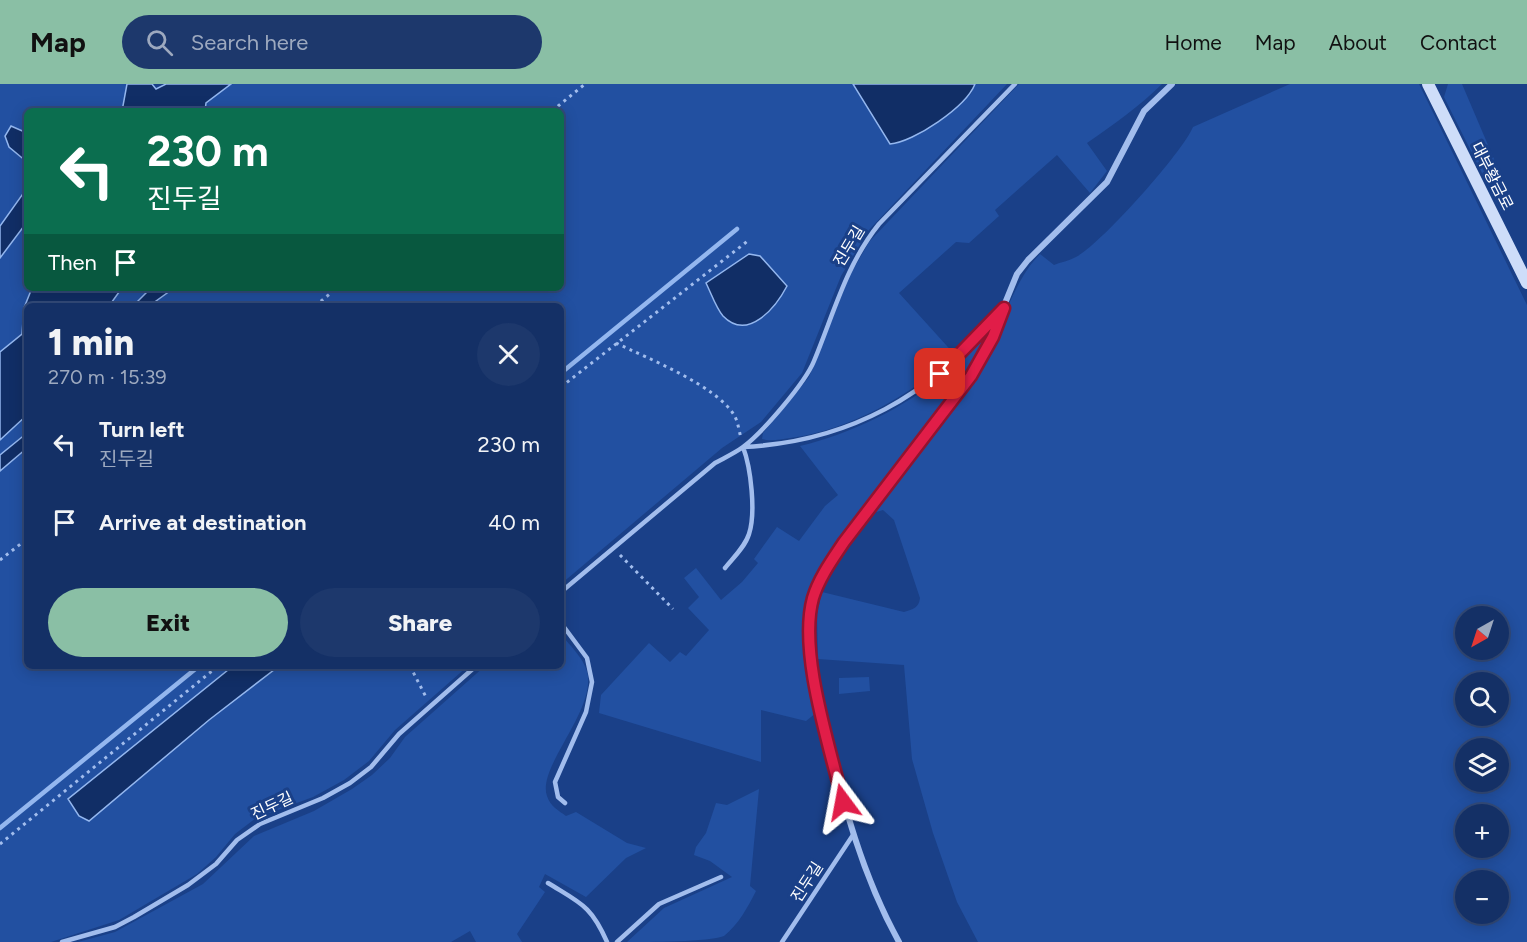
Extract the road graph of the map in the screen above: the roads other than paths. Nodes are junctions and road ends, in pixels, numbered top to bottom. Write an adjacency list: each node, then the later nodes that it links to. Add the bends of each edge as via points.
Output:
1 (1015, 84): 6 (lane, 진두길, via 863,244 813,363 802,381)
2 (1172, 84): 5 (street, 진두길, via 1144,111 1107,182 1017,274)
3 (1428, 84): 4 (main road, 대부황금로)
4 (1527, 283)
5 (1004, 308): 6 (lane, 진두길, via 940,374 896,403 836,432 782,444); 12 (street, 진두길, via 971,376 844,542 813,599 812,661)
6 (743, 447): 7 (lane, via 750,477 750,529 744,544); 8 (lane, 진두길, via 715,463)
7 (725, 568)
8 (564, 589)
9 (564, 627): 11 (lane, via 587,658 592,682 586,712 555,782 558,797)
10 (473, 669): 15 (lane, 진두길, via 350,783 260,824 188,885 134,917 115,927)
11 (565, 803)
12 (853, 835): 18 (lane, 진두길); 19 (street, 진두길)
13 (721, 877): 17 (lane, via 659,904)
14 (548, 883): 16 (lane, via 596,916)
15 (62, 942)
16 (607, 942)
17 (617, 942)
18 (782, 942)
19 (899, 942)

